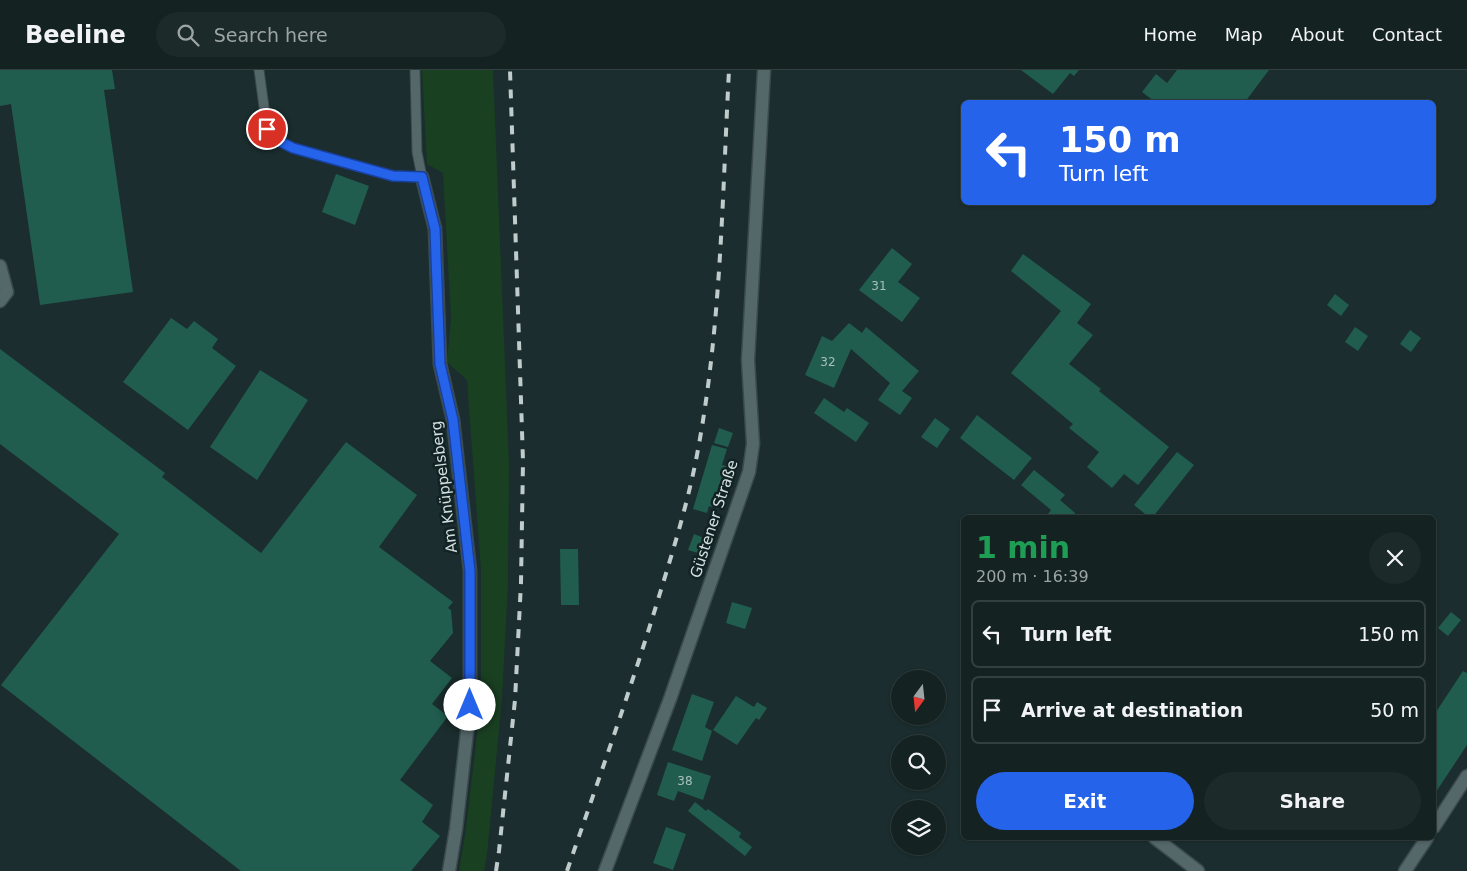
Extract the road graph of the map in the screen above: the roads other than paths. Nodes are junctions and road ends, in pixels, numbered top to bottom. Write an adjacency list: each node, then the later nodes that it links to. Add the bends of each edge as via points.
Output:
1 (259, 70): 4 (lane, via 267,129 275,139 293,148 393,176)
2 (415, 70): 4 (lane, Am Knüppelsberg)
3 (764, 70): 12 (street, Güstener Straße, via 748,360 752,444 749,472 670,699)
4 (422, 177): 11 (street, Am Knüppelsberg, via 435,229 440,364 453,420 470,571 470,705)
5 (0, 266): 6 (street, via 8,292)
6 (0, 301)
7 (1467, 776): 8 (street)
8 (1436, 824)
9 (1157, 840): 13 (street)
10 (1426, 840): 14 (street)
11 (449, 871)
12 (605, 871)
13 (1198, 871)
14 (1405, 871)

